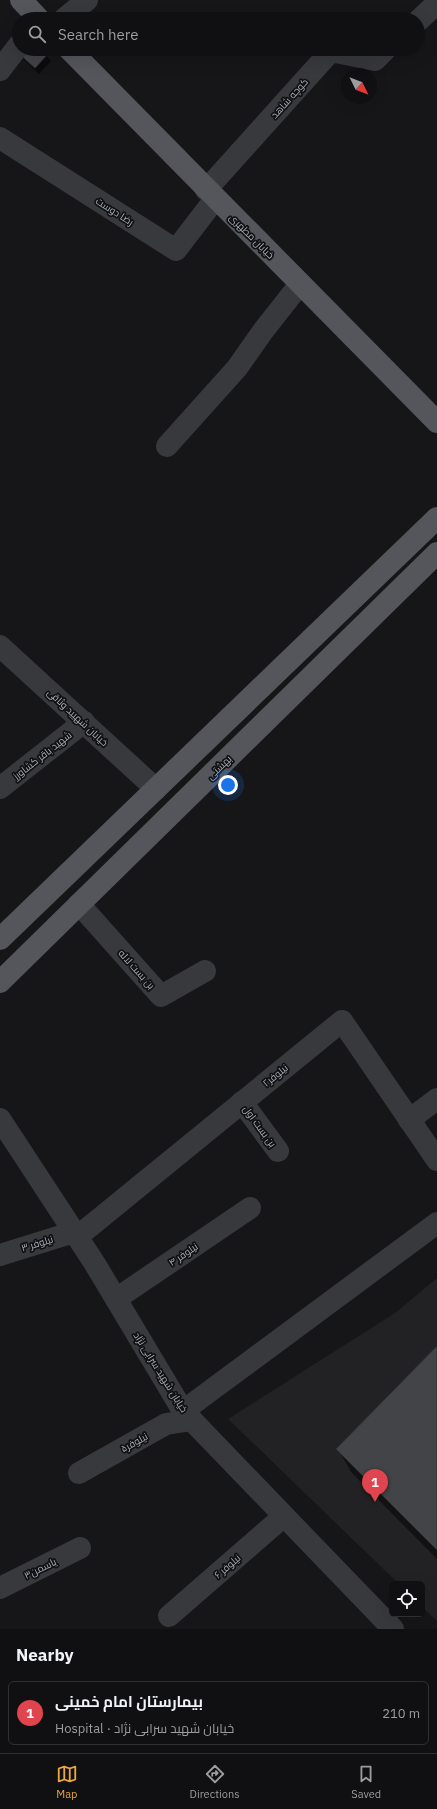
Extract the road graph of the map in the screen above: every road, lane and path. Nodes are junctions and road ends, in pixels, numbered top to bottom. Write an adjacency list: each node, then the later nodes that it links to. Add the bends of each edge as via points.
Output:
1 (21, 0): 4 (main road)
2 (87, 0): 5 (street)
3 (437, 3): 6 (street)
4 (32, 12)
5 (72, 12)
6 (425, 14)
7 (12, 54): 12 (street)
8 (76, 56): 14 (main road, خیابان مطهری)
9 (328, 56): 14 (street, کوچه شاهد)
10 (353, 56): 11 (street, کوچه شاهد, via 375,60)
11 (379, 56)
12 (0, 70)
13 (0, 138): 14 (street, رضا دوست, via 176,250)
14 (210, 194): 15 (main road, خیابان مطهری)
15 (300, 284): 16 (main road, خیابان مطهری); 17 (street, via 237,368)
16 (437, 422)
17 (167, 446)
18 (437, 518): 23 (main road)
19 (437, 553): 24 (main road, بهشتی)
20 (0, 646): 21 (street, خیابان شهیید وثاقی)
21 (84, 722): 22 (street, شهید باقر کشاورز); 23 (street, خیابان شهیید وثاقی)
22 (0, 788)
23 (156, 789): 25 (main road)
24 (79, 904): 26 (street, بن بست لاله, via 161,996); 27 (main road, بهشتی)
25 (0, 940)
26 (205, 971)
27 (0, 982)
28 (437, 1099): 30 (street)
29 (242, 1102): 30 (street, نیلوفر۲, via 342,1020); 32 (street, بن بست اول); 36 (street, نیلوفر۲)
30 (409, 1120): 33 (street, نیلوفر۲)
31 (4, 1133): 36 (street, خیابان شهید سرابی نژاد)
32 (278, 1151)
33 (437, 1160)
34 (250, 1208): 38 (street, نیلوفر ۴)
35 (437, 1223): 39 (street)
36 (76, 1234): 37 (street, نیلوفر ۳); 38 (street, خیابان شهید سرابی نژاد)
37 (0, 1255)
38 (116, 1299): 39 (street, خیابان شهید سرابی نژاد)
39 (187, 1416): 40 (street, نیلوفر۵, via 166,1424); 41 (street, خیابان شهید سرابی نژاد)
40 (79, 1472)
41 (284, 1516): 44 (street, نیلوفر ۶); 45 (street, خیابان شهید سرابی نژاد)
42 (80, 1548): 43 (street, یاسمن۳)
43 (0, 1588)
44 (170, 1616)
45 (393, 1629)

